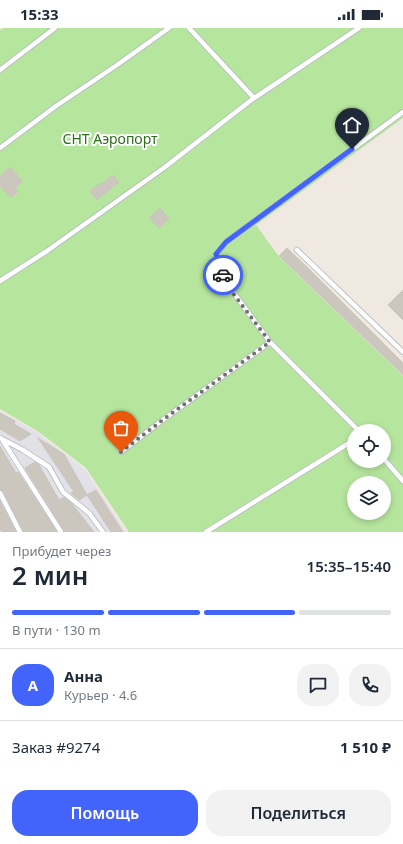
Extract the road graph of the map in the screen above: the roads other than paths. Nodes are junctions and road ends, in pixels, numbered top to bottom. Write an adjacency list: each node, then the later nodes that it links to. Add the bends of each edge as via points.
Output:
1 (55, 28): 5 (lane)
2 (169, 28): 8 (lane)
3 (189, 28): 6 (lane)
4 (359, 28): 6 (lane)
5 (0, 70)
6 (254, 98): 10 (lane, via 165,167 47,251)
7 (403, 112): 11 (lane, via 226,242 216,254 226,284)
8 (0, 148)
9 (297, 250): 12 (lane)
10 (0, 281)
11 (270, 342): 13 (lane); 16 (lane)
12 (403, 352)
13 (352, 424)
14 (1, 438): 21 (lane); 22 (lane, via 49,467 63,492 88,513)
15 (347, 444): 23 (lane)
16 (121, 452)
17 (391, 467): 18 (lane)
18 (403, 481)
19 (0, 493): 20 (lane)
20 (20, 532)
21 (61, 532)
22 (103, 532)
23 (206, 532)

